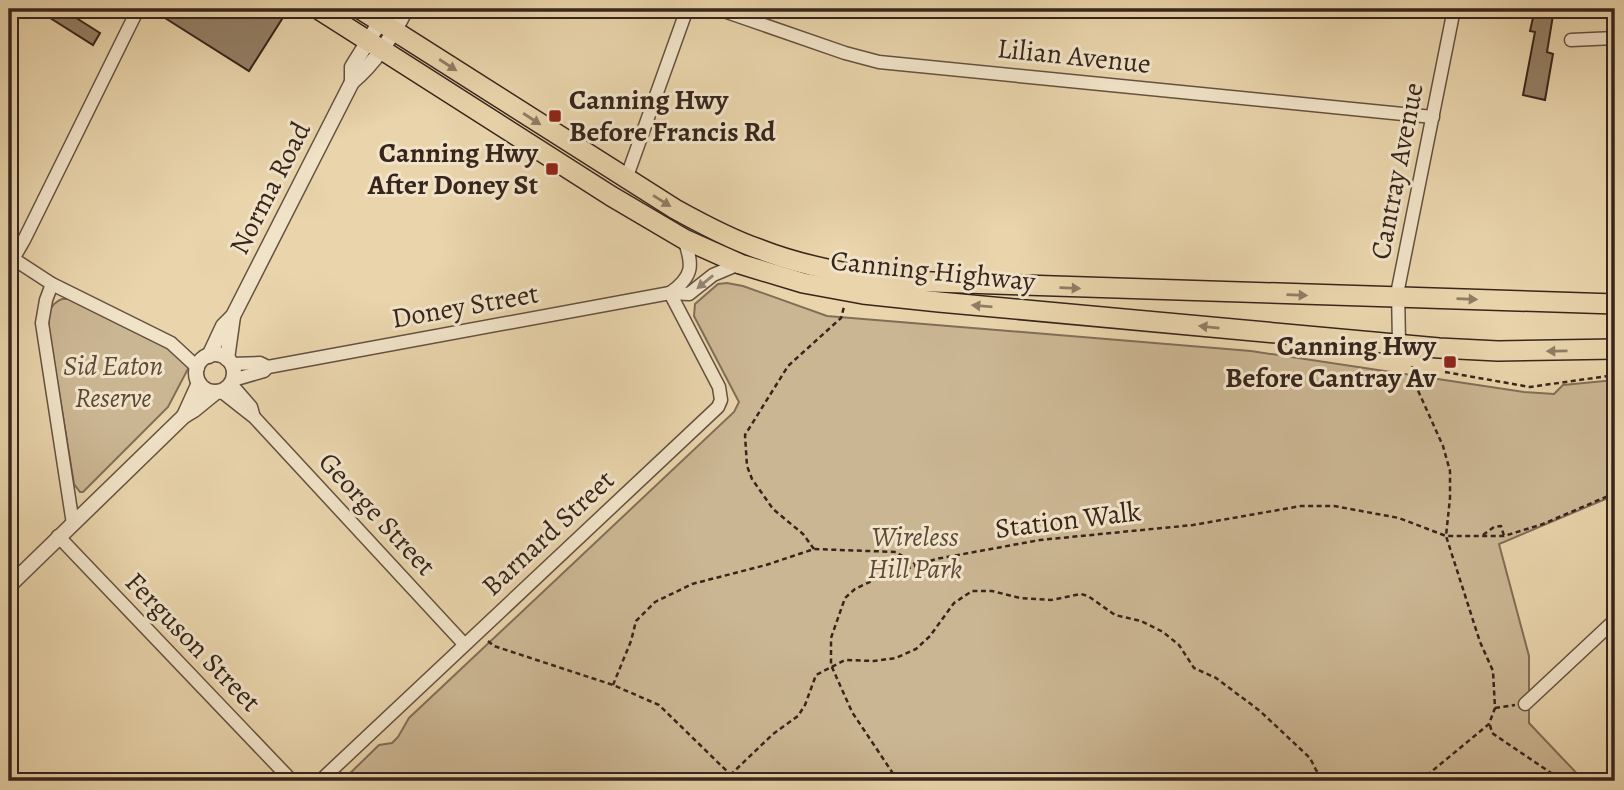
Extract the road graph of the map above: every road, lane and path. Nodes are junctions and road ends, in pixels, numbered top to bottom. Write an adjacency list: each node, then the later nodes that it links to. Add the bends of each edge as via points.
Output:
1 (138, 9): 15 (street, via 24,240)
2 (318, 9): 11 (highway, Canning Highway)
3 (360, 9): 8 (highway, Canning Highway)
4 (407, 9): 8 (street, Norma Road)
5 (687, 9): 13 (street)
6 (718, 9): 12 (street, Lilian Avenue, via 879,62)
7 (1454, 9): 12 (street, Cantray Avenue)
8 (387, 20): 11 (street, Norma Road); 13 (highway, Canning Highway, one-way to 13)
9 (1615, 38): 10 (street)
10 (1571, 40)
11 (374, 45): 14 (highway, Canning Highway); 22 (street, Norma Road, via 352,67 352,82)
12 (1433, 117): 19 (street, Cantray Avenue)
13 (626, 179): 19 (highway, Canning Highway, one-way to 19, via 675,209 758,249 849,274 902,281)
14 (684, 239): 16 (highway, Canning Highway); 18 (street, via 691,263 688,275)
15 (11, 257): 17 (street)
16 (740, 264): 18 (street, Doney Street, one-way to 18, via 713,275 689,294); 23 (highway, Canning Highway, one-way to 16, via 863,294 803,283)
17 (52, 284): 25 (street); 35 (street, via 42,323)
18 (670, 293): 28 (street, Doney Street); 45 (street, Barnard Street, via 719,387 718,407)
19 (1398, 298): 20 (highway, Canning Highway, one-way to 20); 23 (street, Cantray Avenue)
20 (1615, 304)
21 (844, 307): 40 (path, via 841,317 788,366 746,435 752,479 773,509)
22 (233, 316): 25 (street, Norma Road); 26 (street, Norma Road)
23 (1399, 343): 24 (highway, Canning Highway, one-way to 23, via 1498,351)
24 (1615, 349)
25 (204, 360): 26 (street, via 217,355); 31 (street)
26 (229, 361): 28 (street, Doney Street); 32 (street)
27 (1412, 366): 38 (path, via 1450,471)
28 (268, 367): 32 (street, Doney Street)
29 (1445, 372): 30 (path, via 1530,387)
30 (1615, 375)
31 (198, 383): 32 (street, via 210,391); 33 (street)
32 (225, 387): 33 (street); 45 (street, George Street, via 251,407 254,417)
33 (184, 415): 35 (street)
34 (1615, 493): 39 (path)
35 (73, 524): 37 (street)
36 (1483, 535): 38 (path, Station Walk); 39 (path, Station Walk); 39 (path, via 1501,526)
37 (58, 536): 42 (street); 52 (street, Ferguson Street)
38 (1446, 536): 41 (path, Station Walk, via 1399,519 1334,506 1301,506 1193,525 1040,540); 49 (path, via 1493,671)
39 (1504, 536)
40 (814, 549): 41 (path, via 896,552); 47 (path, via 692,584 655,602 636,621)
41 (917, 565): 46 (path, Station Walk, via 876,579 845,598 831,638)
42 (9, 586)
43 (1615, 620): 48 (street)
44 (485, 639): 47 (path)
45 (464, 644): 53 (street, Barnard Street)
46 (831, 665): 51 (path, via 816,675 798,716); 56 (path, Station Walk, via 852,712); 57 (path, via 896,658 916,649 954,603 972,591 1051,600 1081,594 1115,615 1163,632 1180,646 1194,668 1216,678 1260,711 1310,758)
47 (613, 685): 51 (path, via 659,705)
48 (1525, 704): 49 (path)
49 (1495, 708): 50 (path)
50 (1489, 724): 58 (path); 59 (path, via 1492,733)
51 (729, 775): 54 (path); 55 (path)
52 (292, 781)
53 (320, 781)
54 (724, 781)
55 (737, 781)
56 (898, 781)
57 (1325, 781)
58 (1420, 781)
59 (1559, 781)

